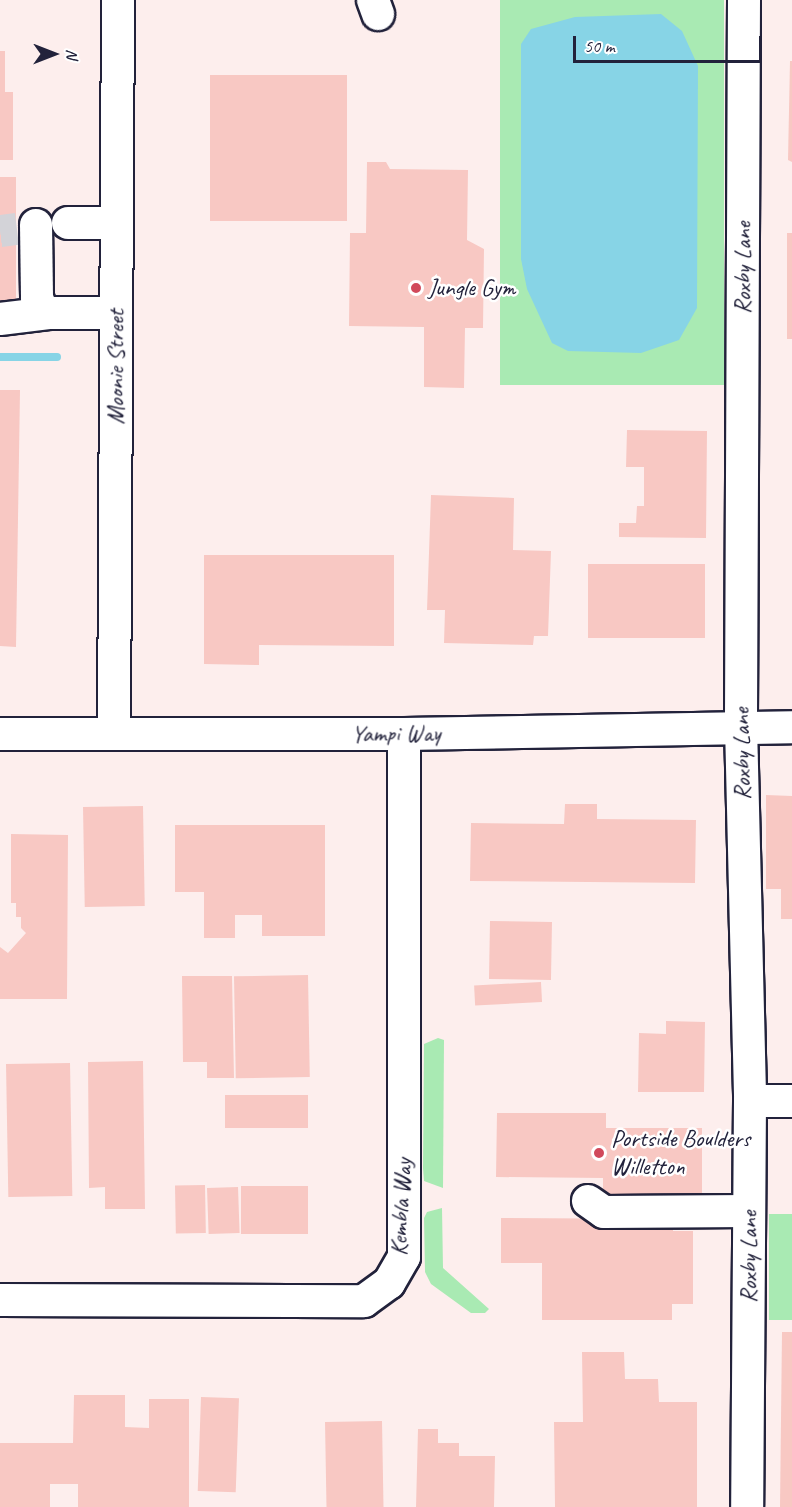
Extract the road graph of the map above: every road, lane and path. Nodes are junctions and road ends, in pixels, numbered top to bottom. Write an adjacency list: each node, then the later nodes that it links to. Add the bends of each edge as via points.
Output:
1 (118, 0): 4 (street, Moonie Street)
2 (744, 0): 9 (street, Roxby Lane)
3 (68, 223): 4 (street)
4 (117, 223): 7 (street, Moonie Street)
5 (27, 227): 6 (street, via 37,298 41,308)
6 (49, 313): 7 (street); 8 (street)
7 (116, 313): 12 (street, Moonie Street)
8 (0, 319)
9 (741, 726): 10 (street, Yampi Way); 13 (street, Yampi Way); 14 (street, Roxby Lane)
10 (792, 727)
11 (0, 734): 12 (street, Yampi Way)
12 (114, 734): 13 (street, Yampi Way)
13 (404, 734): 18 (street, Kembla Way, via 404,1257 389,1283 364,1301)
14 (750, 1101): 15 (street); 17 (street, Roxby Lane, via 759,1171)
15 (792, 1101)
16 (588, 1201): 17 (street, via 604,1212)
17 (749, 1211): 19 (street, Roxby Lane)
18 (0, 1300)
19 (747, 1507)

